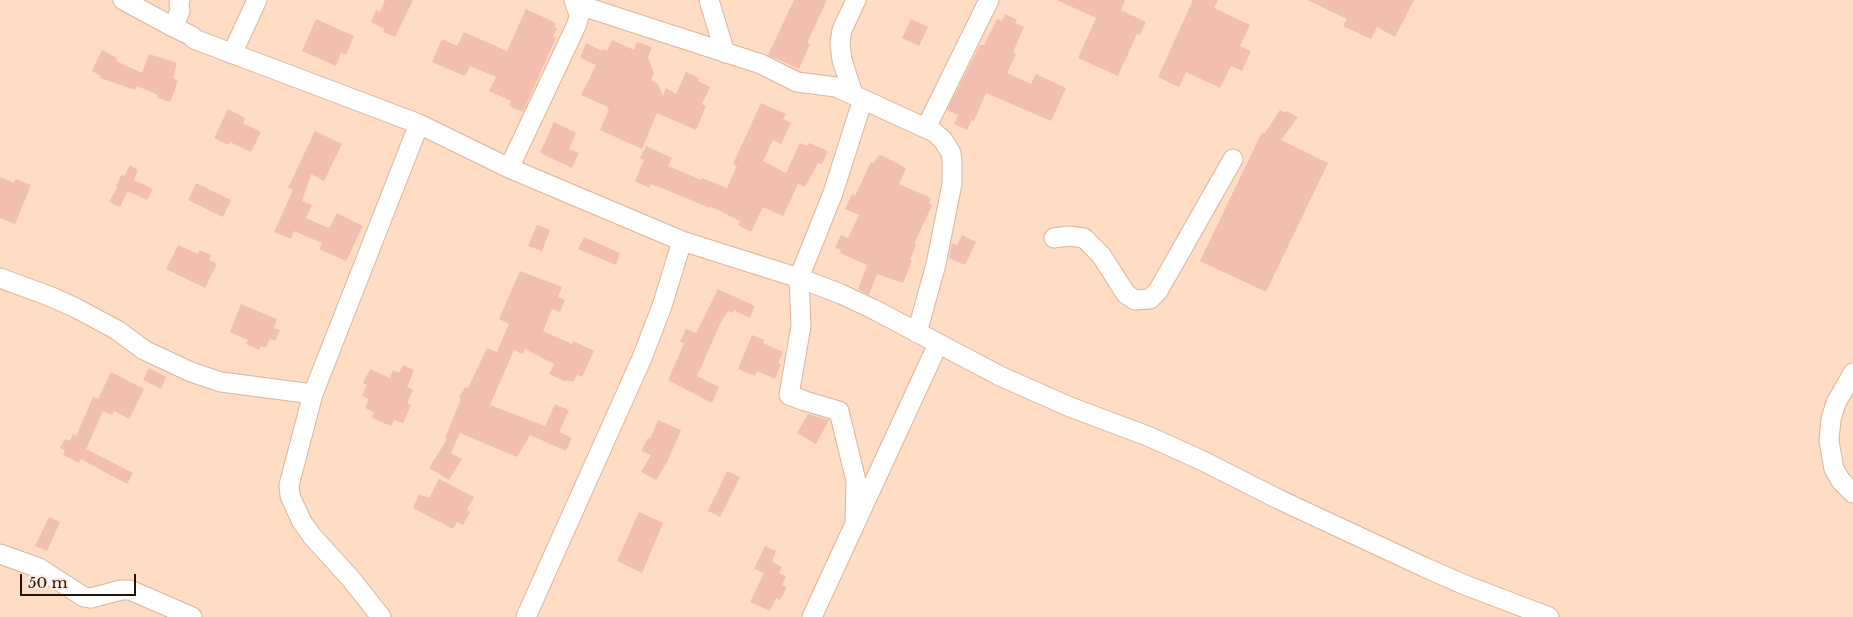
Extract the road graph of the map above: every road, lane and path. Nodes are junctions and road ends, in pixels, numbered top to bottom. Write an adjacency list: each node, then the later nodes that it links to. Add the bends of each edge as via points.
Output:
1 (122, 0): 8 (street)
2 (180, 0): 8 (street, via 180,11)
3 (256, 0): 10 (street)
4 (709, 0): 9 (street)
5 (856, 0): 11 (street, via 840,38 842,60)
6 (989, 0): 13 (street)
7 (575, 2): 9 (street); 15 (street, via 579,15 577,24)
8 (173, 27): 10 (street)
9 (725, 53): 11 (street, via 761,64 797,82 836,86)
10 (232, 54): 12 (street)
11 (858, 97): 13 (street); 19 (street, via 833,193)
12 (419, 124): 15 (street); 23 (street)
13 (926, 128): 20 (street, via 948,146 952,177 936,264)
14 (1233, 159): 16 (street, via 1158,291 1150,299 1135,300 1126,294 1101,255 1084,238)
15 (509, 168): 17 (street)
16 (1054, 238)
17 (682, 241): 19 (street); 29 (street, via 642,358)
18 (0, 278): 23 (street, via 76,308 117,330 144,350 191,372 221,382)
19 (799, 278): 20 (street, via 873,309); 25 (street, via 801,326 789,395 839,411 856,481)
20 (917, 333): 21 (street)
21 (938, 344): 25 (street); 31 (street, via 1070,408 1150,437 1203,461 1424,567)
22 (1851, 382): 24 (street, via 1836,403 1829,441 1834,469)
23 (313, 394): 28 (street, via 290,477 290,496 297,514 312,536)
24 (1853, 493)
25 (856, 522): 30 (street)
26 (0, 554): 27 (street, via 39,568 84,597 130,590)
27 (192, 617)
28 (381, 617)
29 (526, 617)
30 (812, 617)
31 (1549, 617)

